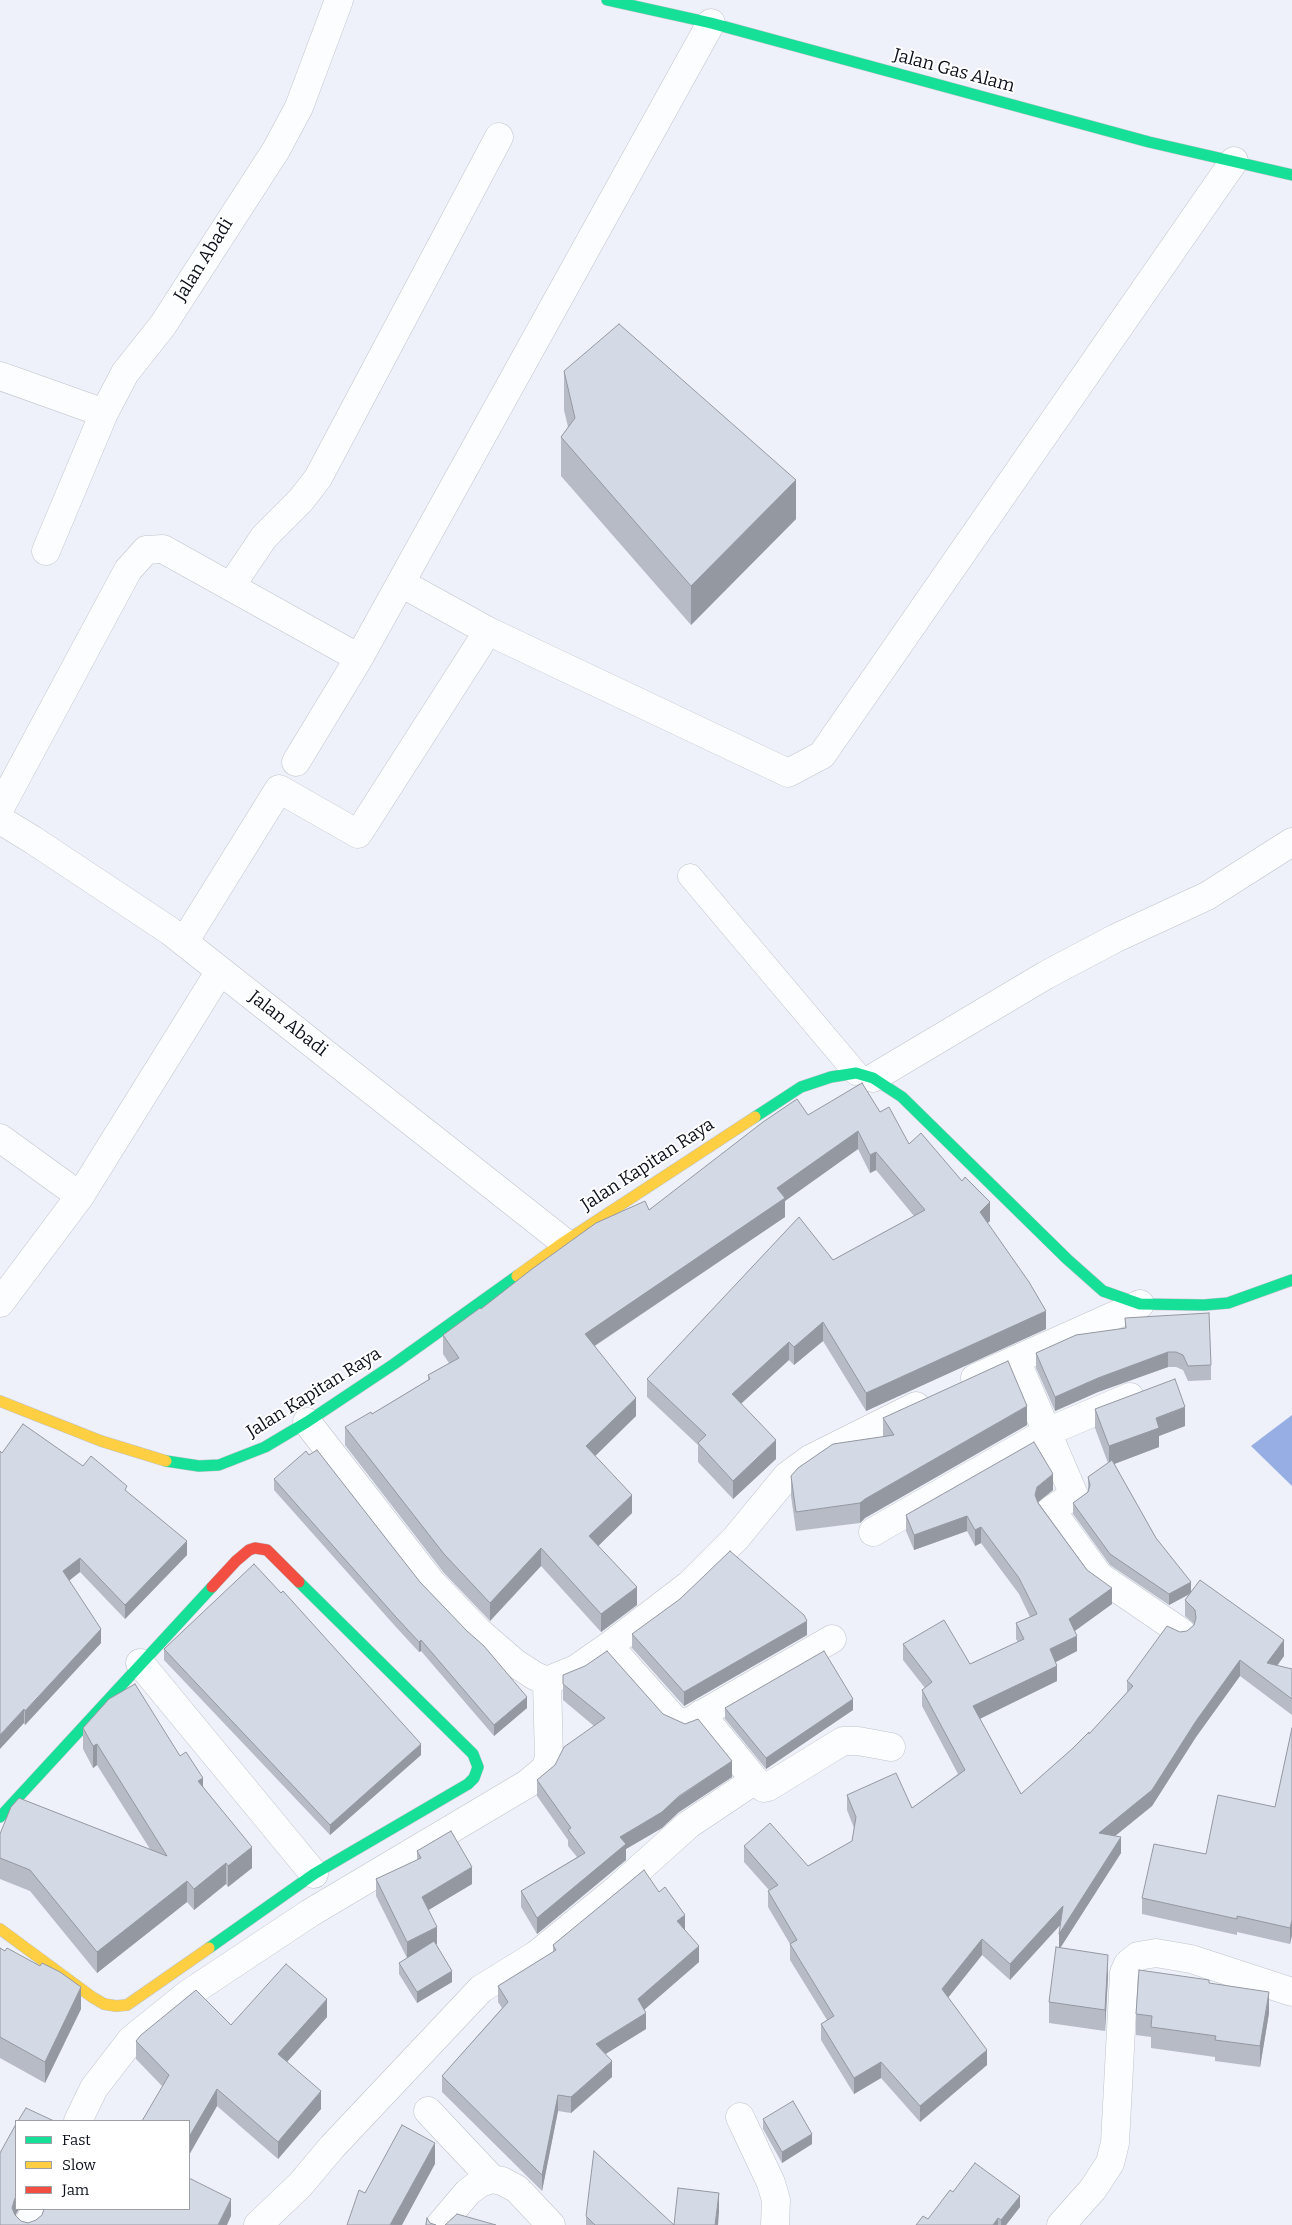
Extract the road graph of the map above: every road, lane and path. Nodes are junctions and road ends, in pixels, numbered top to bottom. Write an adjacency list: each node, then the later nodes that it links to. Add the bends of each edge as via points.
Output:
1 (339, 0): 8 (street, Jalan Abadi, via 300,107 276,150 163,325 125,373)
2 (607, 0): 3 (street, Jalan Gas Alam)
3 (711, 23): 5 (street, Jalan Gas Alam, via 1149,142); 10 (street)
4 (499, 137): 11 (street, via 318,478 264,537)
5 (1234, 161): 6 (street, Jalan Gas Alam); 12 (street, via 822,756 788,773)
6 (1292, 175)
7 (0, 376): 8 (street)
8 (104, 413): 9 (street, Jalan Abadi)
9 (46, 551)
10 (401, 583): 12 (street); 13 (street)
11 (231, 586): 13 (street); 15 (street, via 163,549 146,550 128,570)
12 (488, 632): 19 (street, via 358,834 279,789)
13 (359, 658): 14 (street)
14 (296, 762)
15 (0, 808)
16 (0, 820): 19 (street, Jalan Abadi)
17 (1292, 842): 21 (street, via 1207,896 1116,938)
18 (690, 876): 21 (lane)
19 (184, 942): 20 (street, Jalan Abadi)
20 (220, 971): 23 (street); 24 (street, Jalan Abadi)
21 (864, 1076): 24 (street, Jalan Kapitan Raya, via 831,1077 801,1087); 27 (street, via 902,1097 1085,1277 1103,1291)
22 (0, 1138): 23 (street)
23 (80, 1196): 26 (street)
24 (564, 1242): 31 (street, Jalan Kapitan Raya)
25 (1292, 1280): 27 (street, via 1228,1303)
26 (0, 1303)
27 (1140, 1304): 28 (street)
28 (1016, 1360): 32 (street); 36 (street, via 841,1441 810,1459 787,1476 714,1562)
29 (1156, 1388): 32 (street)
30 (0, 1401): 31 (street, Jalan Kapitan Raya, via 101,1441 170,1462 199,1466 219,1465 240,1458)
31 (307, 1422): 38 (street, via 432,1583 478,1631 515,1663)
32 (1047, 1432): 33 (street); 34 (street, via 1074,1495 1051,1510 1098,1576)
33 (873, 1532)
34 (1180, 1632)
35 (832, 1639): 39 (street)
36 (609, 1646): 38 (street, via 576,1669); 39 (street, via 674,1719 685,1724)
37 (140, 1663): 42 (street); 43 (street); 43 (street, via 243,1554 255,1548 267,1550 474,1754 476,1774 468,1784)
38 (547, 1681): 48 (street, via 549,1759 545,1769 527,1784 310,1913 188,1994 149,2024 121,2052 94,2088)
39 (702, 1714): 41 (street)
40 (891, 1747): 41 (street, via 843,1741 768,1787 764,1788)
41 (755, 1780): 52 (street, via 688,1825 536,1955 481,1989 300,2185)
42 (0, 1817)
43 (314, 1874): 44 (street, via 127,2005 104,2004 92,1997)
44 (0, 1929)
45 (1292, 1992): 56 (street, via 1191,1958 1156,1953 1138,1956 1128,1964 1124,1973 1115,2143 1110,2163 1093,2189)
46 (428, 2111): 49 (street)
47 (740, 2117): 55 (street, via 771,2183 776,2200)
48 (78, 2120)
49 (492, 2179): 53 (street, via 468,2192); 54 (street, via 517,2189)
50 (36, 2210): 51 (street)
51 (28, 2225)
52 (258, 2225)
53 (440, 2225)
54 (551, 2225)
55 (775, 2225)
56 (1061, 2225)

